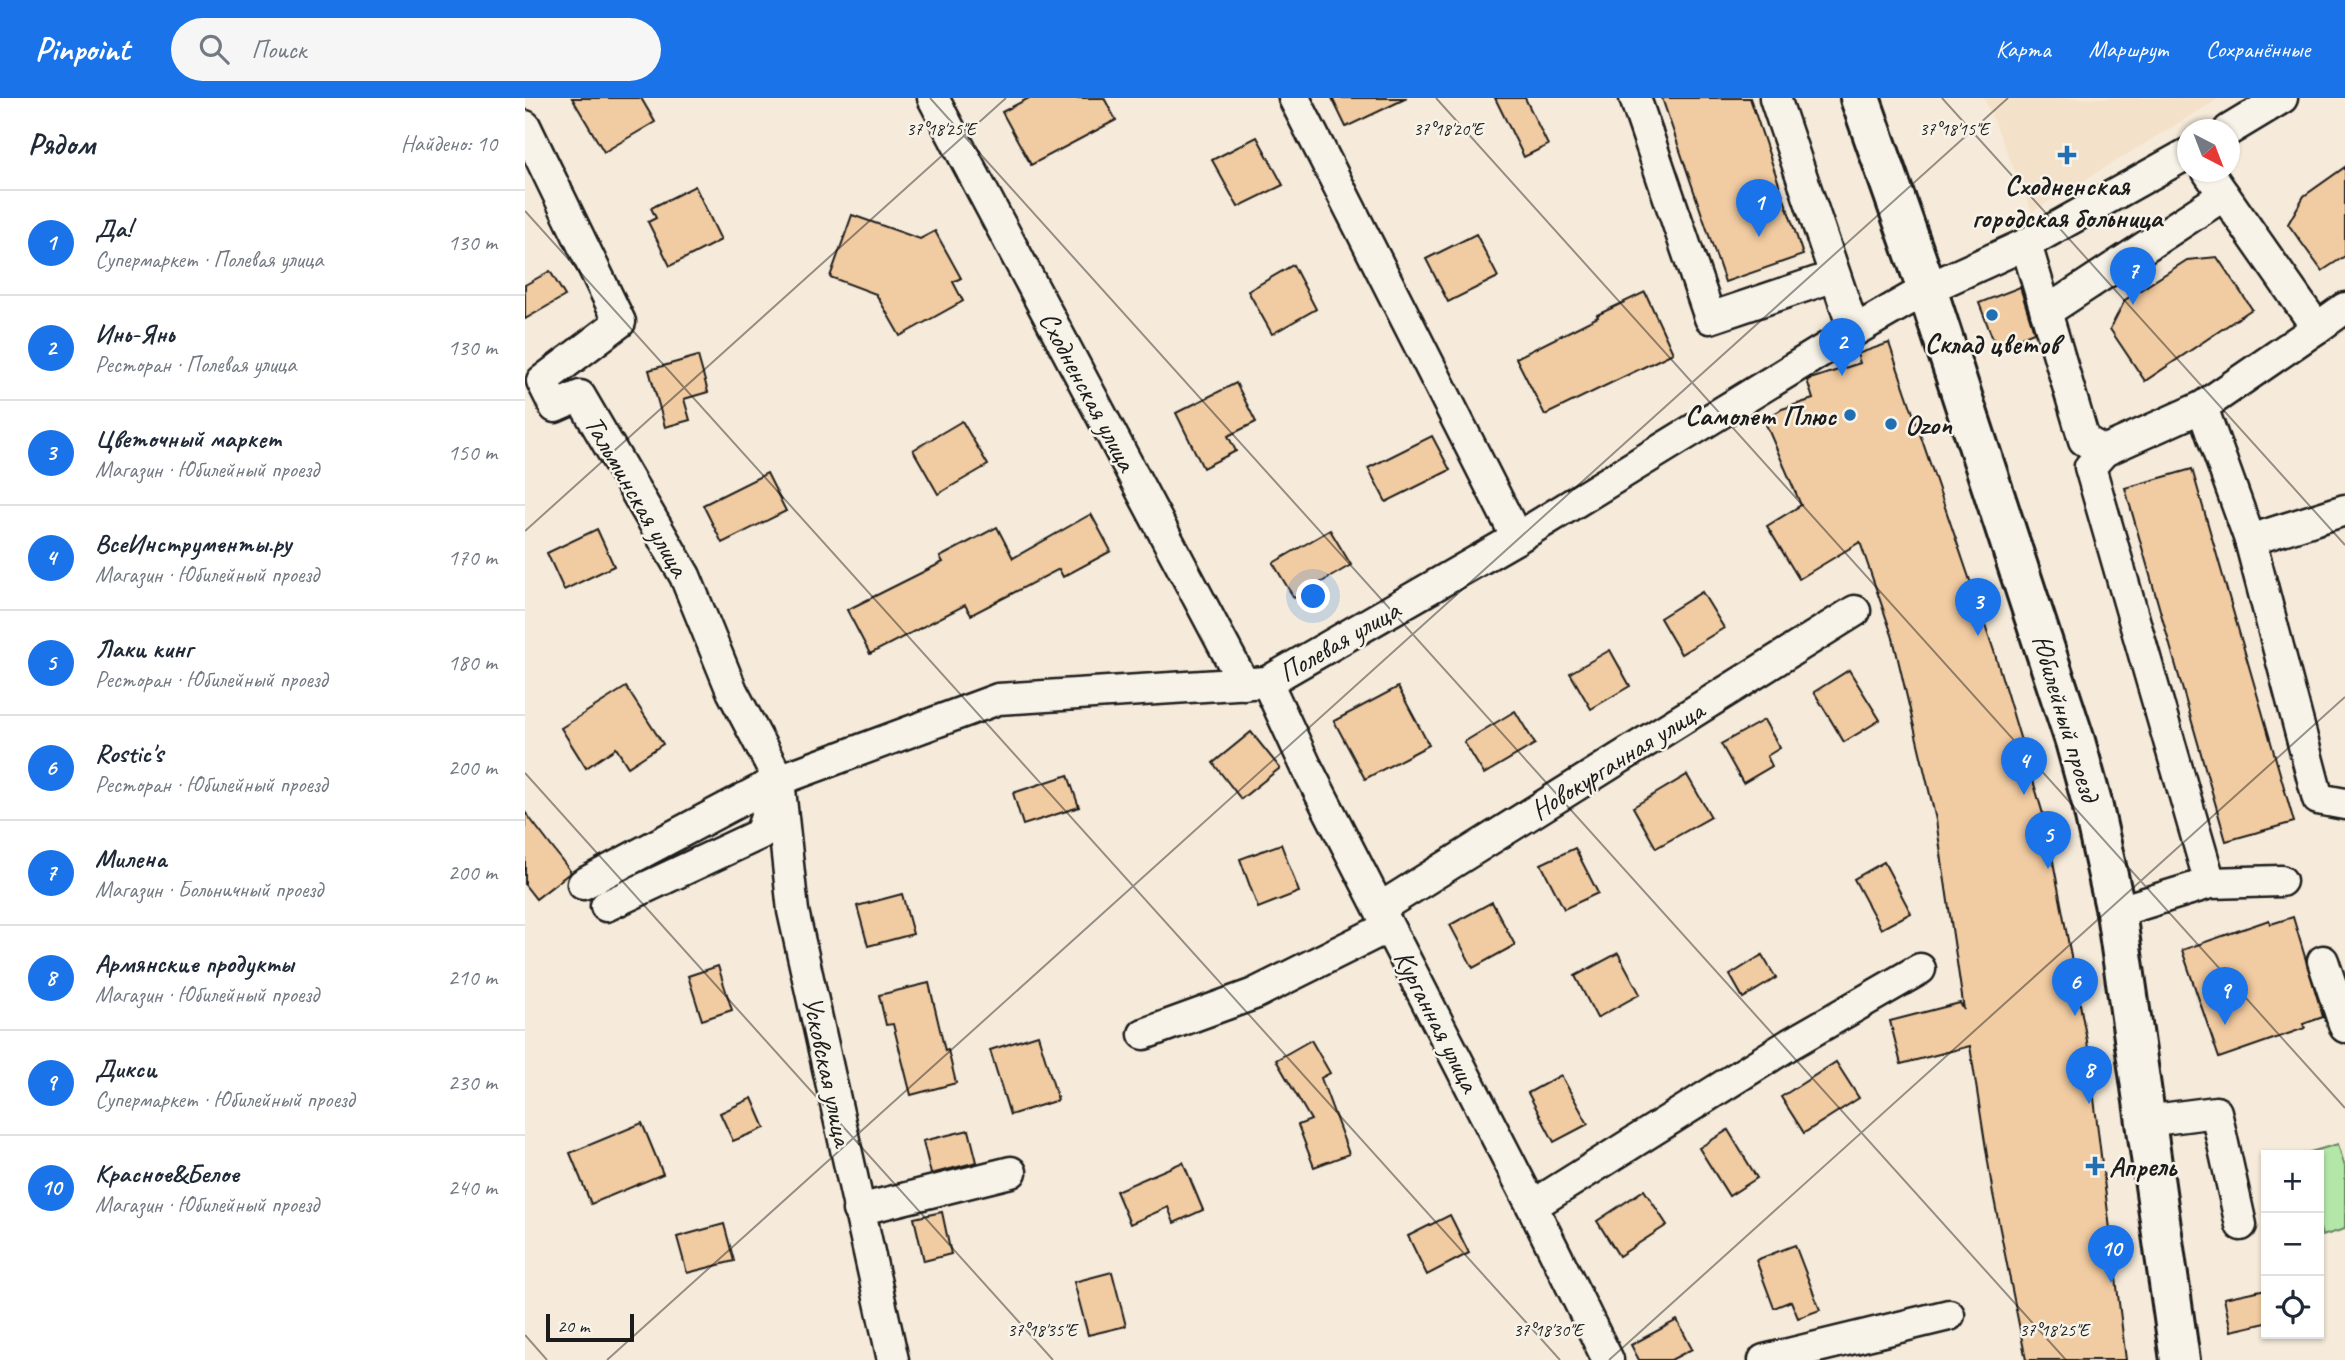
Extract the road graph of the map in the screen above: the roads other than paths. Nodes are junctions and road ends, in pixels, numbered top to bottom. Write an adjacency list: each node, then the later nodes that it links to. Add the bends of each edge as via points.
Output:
1 (933, 98): 24 (street, Сходненская улица)
2 (1294, 98): 21 (street)
3 (1635, 98): 12 (street, via 1710,318)
4 (1775, 98): 12 (street)
5 (2283, 98): 7 (street)
6 (1866, 101): 13 (main road, Юбилейный проезд)
7 (2240, 123)
8 (525, 126): 25 (street, Тальминская улица, via 620,322 542,381 555,407 580,396 685,576 731,691)
9 (2177, 160): 11 (street, Полевая улица)
10 (2216, 183): 15 (street); 16 (street)
11 (2026, 244): 13 (street, Полевая улица); 15 (street)
12 (1835, 276): 17 (street)
13 (1927, 289): 17 (street, Полевая улица); 31 (main road, Юбилейный проезд, via 2075,741)
14 (2345, 308): 16 (street)
15 (2046, 312): 19 (street, via 2084,440)
16 (2318, 328): 18 (street)
17 (1854, 331): 21 (street, Полевая улица)
18 (2202, 407): 19 (street); 22 (street)
19 (2103, 451): 28 (street, via 2090,467)
20 (2345, 510): 22 (street)
21 (1517, 538): 24 (street, Полевая улица)
22 (2250, 540): 26 (street, via 2318,799)
23 (1855, 611): 32 (street, Новокурганная улица)
24 (1256, 683): 25 (street, Полевая улица, via 998,699); 32 (street, Курганная улица, via 1306,766)
25 (779, 780): 29 (street, Полевая улица); 30 (street, via 760,834); 40 (street, Усковская улица, via 793,911)
26 (2345, 804)
27 (2281, 881): 28 (street)
28 (2210, 883): 31 (street)
29 (583, 884)
30 (607, 906)
31 (2116, 912): 37 (main road, Юбилейный проезд)
32 (1384, 917): 36 (street, Новокурганная улица, via 1254,994); 39 (street, Курганная улица)
33 (2323, 961): 35 (street)
34 (1920, 969): 39 (street, via 1790,1044)
35 (2345, 1027)
36 (1144, 1034)
37 (2146, 1121): 41 (street, via 2216,1112); 46 (main road, Юбилейный проезд)
38 (1011, 1172): 40 (street)
39 (1532, 1206): 44 (street, Курганная улица)
40 (858, 1210): 43 (street, Усковская улица)
41 (2241, 1224)
42 (1949, 1315): 45 (street)
43 (893, 1360)
44 (1608, 1360)
45 (1764, 1360)
46 (2179, 1360)

